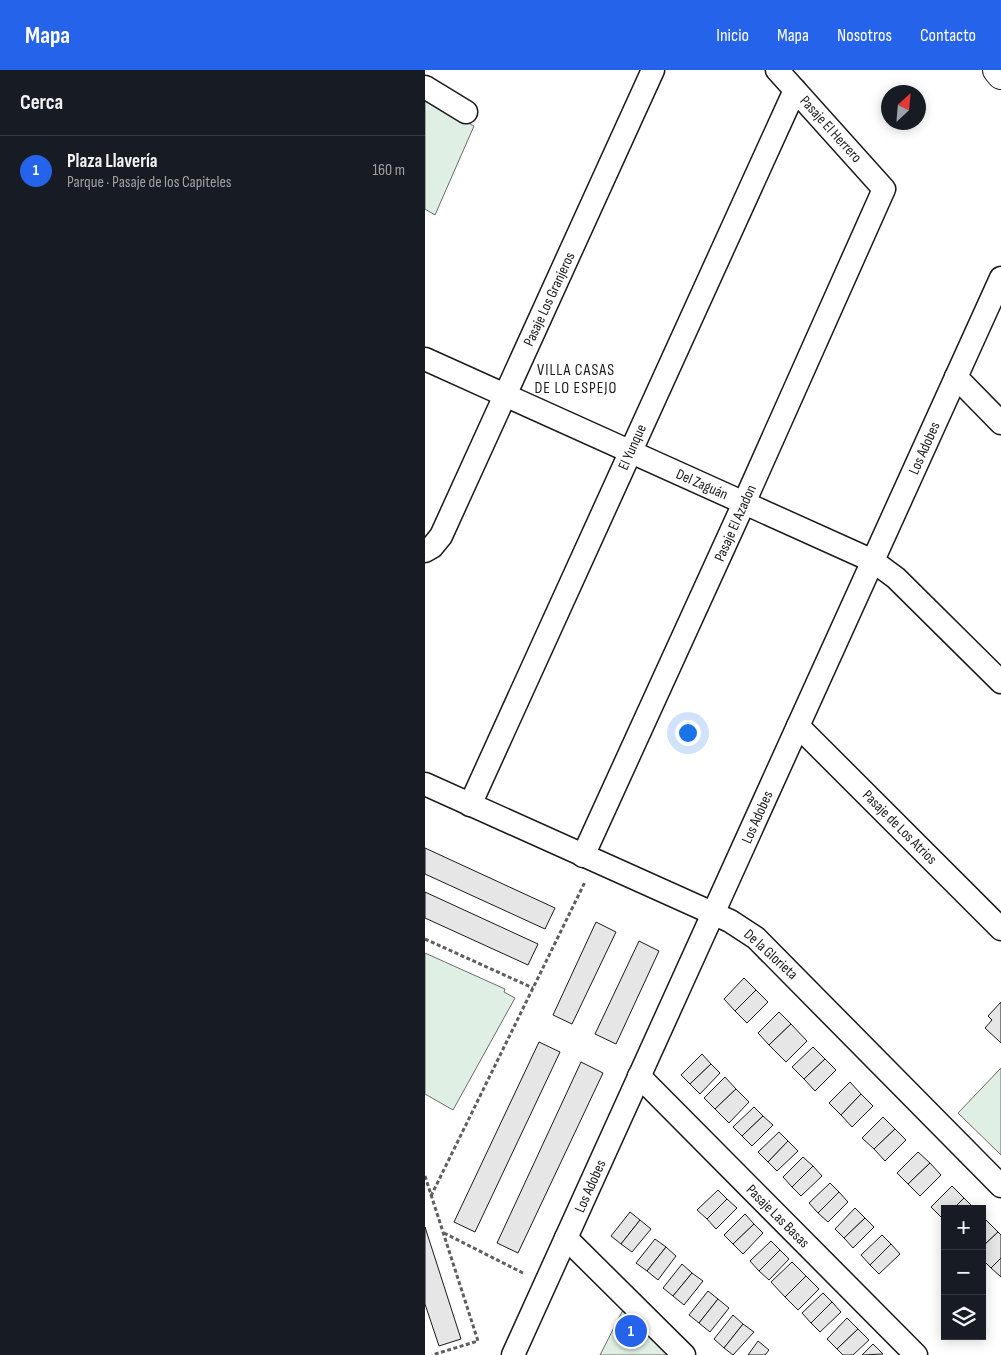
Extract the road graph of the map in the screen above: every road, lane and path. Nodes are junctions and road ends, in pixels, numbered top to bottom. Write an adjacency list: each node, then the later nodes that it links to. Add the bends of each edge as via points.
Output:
1 (653, 70): 12 (street, Pasaje Los Granjeros)
2 (777, 70): 6 (street, Pasaje El Herrero)
3 (997, 70): 4 (main road)
4 (1001, 74)
5 (425, 87): 7 (street)
6 (795, 90): 8 (street, Pasaje El Herrero); 14 (street, El Yunque)
7 (466, 112)
8 (885, 189): 15 (street, Pasaje El Azadon)
9 (1001, 278): 11 (street, Los Adobes)
10 (425, 359): 12 (street, Del Zaguán)
11 (956, 377): 13 (street); 17 (street, Los Adobes)
12 (505, 395): 14 (street, Del Zaguán); 16 (street, Pasaje Los Granjeros, via 441,536)
13 (1001, 423)
14 (630, 452): 15 (street, Del Zaguán); 21 (street, El Yunque)
15 (744, 504): 17 (street, Del Zaguán); 22 (street, Pasaje El Azadon)
16 (425, 550)
17 (873, 561): 18 (street, Del Zaguán, via 896,578); 19 (street, Los Adobes)
18 (1001, 682)
19 (798, 726): 23 (street, Los Adobes); 24 (street, Pasaje de Los Atrios)
20 (425, 784): 21 (street, De la Glorieta)
21 (470, 805): 22 (street, De la Glorieta)
22 (589, 858): 23 (street, De la Glorieta); 26 (path)
23 (713, 914): 27 (street, Los Adobes); 29 (street, De la Glorieta, via 743,928 763,943)
24 (1001, 929)
25 (425, 939): 26 (path)
26 (533, 988): 30 (path)
27 (639, 1076): 32 (street, Los Adobes); 37 (street, Pasaje Las Basas)
28 (425, 1176): 30 (path)
29 (1001, 1186)
30 (431, 1196): 31 (path)
31 (443, 1233): 33 (path); 34 (path, via 478,1341)
32 (566, 1238): 33 (street, Los Adobes); 36 (street)
33 (545, 1284): 35 (street, Los Adobes)
34 (432, 1355)
35 (513, 1355)
36 (684, 1355)
37 (916, 1355)

